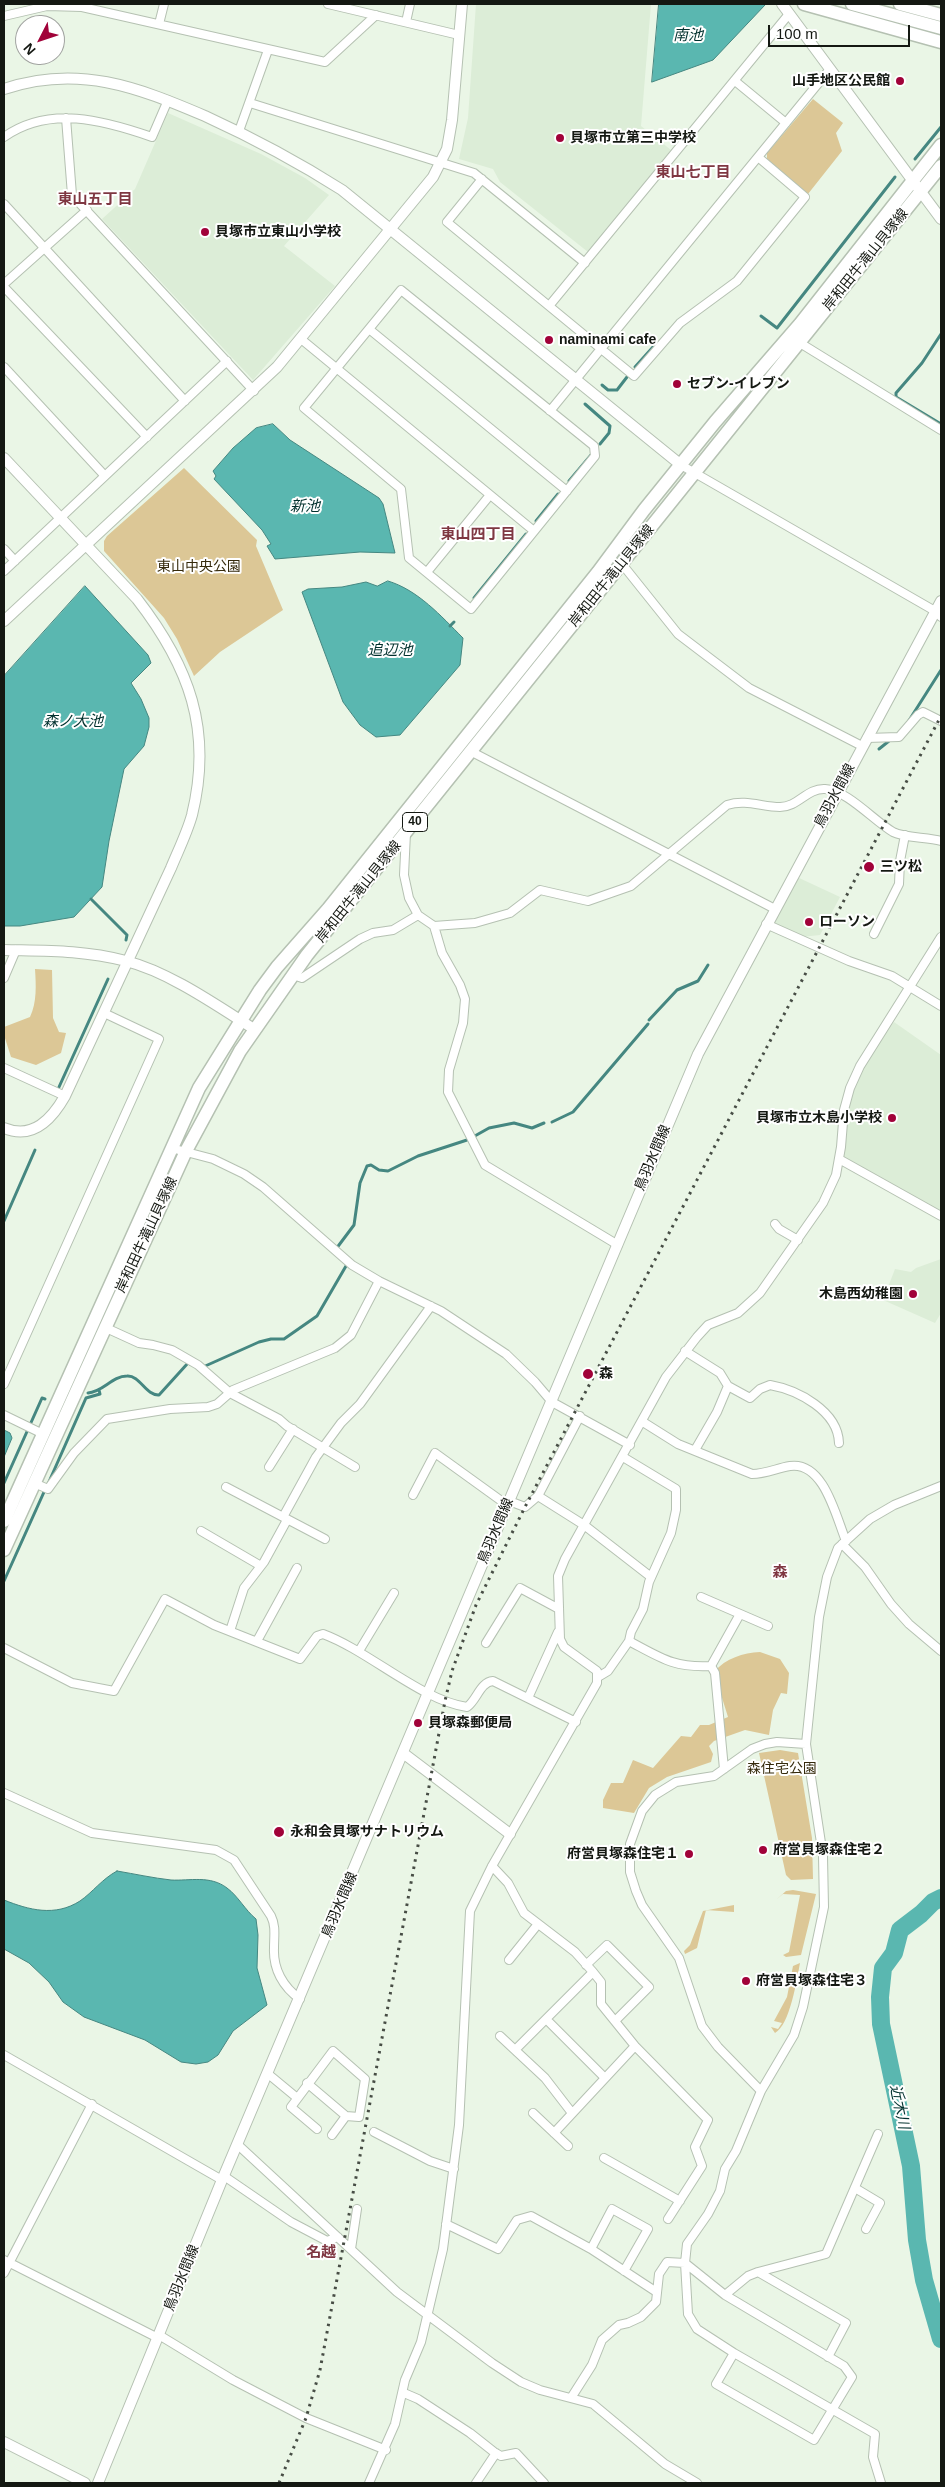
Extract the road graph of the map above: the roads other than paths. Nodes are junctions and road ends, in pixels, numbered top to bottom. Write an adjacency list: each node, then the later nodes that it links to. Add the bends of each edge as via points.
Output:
1 (112, 4): 11 (street)
2 (164, 4): 18 (street)
3 (328, 4): 13 (street)
4 (410, 4): 17 (street)
5 (462, 4): 20 (street)
6 (782, 4): 14 (street)
7 (804, 4): 21 (main road)
8 (852, 4): 12 (main road)
9 (900, 4): 12 (main road)
10 (46, 5): 11 (street); 16 (street)
11 (110, 12): 18 (street)
12 (911, 13): 15 (main road); 19 (main road)
13 (376, 14): 17 (street); 22 (street, via 325,62)
14 (789, 14): 23 (street); 24 (street)
15 (941, 15)
16 (4, 16)
17 (406, 22): 20 (street)
18 (159, 24): 22 (street)
19 (941, 28)
20 (459, 35): 34 (street, via 452,120)
21 (941, 42)
22 (268, 50): 27 (street)
23 (830, 69): 29 (street); 37 (street)
24 (735, 81): 29 (street); 44 (street)
25 (4, 89): 26 (street, via 50,79 93,79 129,86)
26 (168, 100): 28 (street, via 152,137 106,123); 30 (street)
27 (250, 103): 30 (street); 34 (street)
28 (66, 118): 31 (street, via 40,120); 40 (street, via 72,195)
29 (786, 123): 33 (street)
30 (239, 131): 42 (street, via 342,190)
31 (4, 137)
32 (941, 145): 37 (main road, 岸和田牛滝山貝塚線 / 40)
33 (758, 157): 50 (street); 50 (street, via 805,197 737,280 680,323 634,376)
34 (441, 164): 36 (street, via 474,173); 42 (street)
35 (941, 166): 38 (main road, 岸和田牛滝山貝塚線 / 40)
36 (482, 179): 44 (street); 46 (street, via 447,222)
37 (912, 182): 38 (street); 61 (main road, 岸和田牛滝山貝塚線 / 40, via 800,324)
38 (920, 193): 41 (street); 49 (main road, 岸和田牛滝山貝塚線 / 40)
39 (4, 204): 43 (street)
40 (87, 210): 43 (street); 51 (street)
41 (941, 218)
42 (390, 229): 48 (street); 54 (street)
43 (44, 248): 45 (street); 56 (street)
44 (585, 263): 46 (street)
45 (4, 286): 59 (street)
46 (549, 306): 50 (street)
47 (369, 329): 53 (street); 57 (street, via 401,290); 64 (street)
48 (301, 339): 53 (street); 55 (street)
49 (800, 343): 58 (street); 62 (main road, 岸和田牛滝山貝塚線 / 40)
50 (601, 349): 54 (street)
51 (227, 361): 55 (street); 56 (street)
52 (4, 367): 63 (street)
53 (336, 368): 65 (street); 73 (street, via 304,408 401,489 409,558)
54 (575, 380): 57 (street); 61 (street)
55 (254, 390): 68 (street)
56 (185, 401): 59 (street)
57 (550, 411): 64 (street, via 594,446 595,456)
58 (941, 430)
59 (147, 437): 63 (street)
60 (4, 458): 66 (street)
61 (681, 465): 62 (street); 99 (main road, 岸和田牛滝山貝塚線 / 40, via 341,894 278,967)
62 (695, 473): 71 (main road, 岸和田牛滝山貝塚線 / 40); 75 (street)
63 (105, 476): 66 (street)
64 (567, 491): 67 (street)
65 (490, 495): 67 (street); 73 (street)
66 (61, 518): 68 (street); 70 (street)
67 (534, 531): 73 (street, via 471,609)
68 (85, 544): 76 (street); 93 (street, via 138,598 168,642 182,668 198,726 196,794 191,817)
69 (4, 549): 70 (street)
70 (15, 561): 72 (street)
71 (622, 564): 78 (street, via 678,634 749,688); 79 (main road, 岸和田牛滝山貝塚線 / 40)
72 (4, 571)
73 (427, 572)
74 (941, 601): 75 (street, 鳥羽水間線)
75 (938, 614): 78 (street, 鳥羽水間線)
76 (4, 621)
77 (941, 721): 78 (street, via 923,712 899,737)
78 (864, 742): 80 (street, 鳥羽水間線)
79 (472, 752): 81 (main road, 岸和田牛滝山貝塚線 / 40); 84 (street)
80 (838, 792): 82 (street, via 894,833); 84 (street, via 826,789 812,791 793,805 782,808 738,802 728,805); 85 (street, 鳥羽水間線)
81 (406, 833): 86 (street, via 404,875); 94 (main road, 岸和田牛滝山貝塚線 / 40)
82 (904, 835): 83 (street); 89 (street, via 899,884)
83 (941, 841)
84 (670, 855): 85 (street); 88 (street, via 631,886 588,901 540,890 510,913 475,923)
85 (775, 909): 87 (street, 鳥羽水間線)
86 (418, 915): 88 (street); 94 (street, via 393,930 360,939 302,978)
87 (766, 924): 96 (street, via 849,961 892,976); 110 (street, 鳥羽水間線, via 698,1054)
88 (434, 926): 110 (street, via 442,953 465,999 463,1023 448,1070 448,1092 485,1165)
89 (874, 934)
90 (941, 937): 96 (street)
91 (4, 950): 92 (street)
92 (16, 950): 93 (street, via 67,951); 95 (street)
93 (127, 961): 98 (street); 99 (street, via 189,990)
94 (293, 975): 100 (main road, 岸和田牛滝山貝塚線 / 40)
95 (4, 978)
96 (910, 987): 97 (street); 106 (street, via 860,1066 850,1088 844,1110)
97 (941, 1006)
98 (104, 1013): 102 (street); 115 (street, via 159,1039)
99 (240, 1020): 100 (street); 104 (main road, 岸和田牛滝山貝塚線 / 40, via 199,1088)
100 (254, 1029): 105 (main road, 岸和田牛滝山貝塚線 / 40)
101 (4, 1068): 102 (street)
102 (65, 1096): 103 (street, via 54,1115 36,1128 22,1131)
103 (4, 1128)
104 (171, 1148): 105 (street); 123 (main road, 岸和田牛滝山貝塚線 / 40)
105 (186, 1151): 111 (street, via 244,1174 352,1265); 113 (main road, 岸和田牛滝山貝塚線 / 40)
106 (839, 1159): 107 (street); 109 (street, via 824,1203)
107 (941, 1216)
108 (775, 1224): 109 (street)
109 (798, 1240): 114 (street, via 760,1293 738,1313 708,1325)
110 (618, 1245): 118 (street, 鳥羽水間線)
111 (379, 1281): 112 (street); 117 (street, via 351,1335 343,1343)
112 (431, 1306): 118 (street, via 506,1354); 126 (street)
113 (104, 1327): 117 (street, via 139,1344 172,1350 198,1365); 131 (main road, 岸和田牛滝山貝塚線 / 40)
114 (685, 1351): 116 (street, via 720,1373); 121 (street, via 666,1377)
115 (4, 1384)
116 (728, 1386): 124 (street, via 750,1398 770,1385 798,1395 820,1408 834,1424); 127 (street)
117 (230, 1393): 122 (street); 131 (street, via 208,1407 170,1408 107,1419 74,1453 48,1489)
118 (552, 1402): 120 (street); 136 (street, 鳥羽水間線)
119 (4, 1415): 123 (street)
120 (580, 1416): 125 (street); 135 (street)
121 (643, 1422): 125 (street); 127 (street, via 678,1444)
122 (293, 1429): 126 (street); 129 (street)
123 (43, 1434): 138 (main road, 岸和田牛滝山貝塚線 / 40)
124 (839, 1443)
125 (630, 1445): 128 (street)
126 (325, 1447): 130 (street); 137 (street, via 316,1457)
127 (695, 1450): 142 (street, via 752,1474 791,1466 806,1468 822,1481)
128 (623, 1457): 139 (street); 146 (street, via 676,1489 671,1533)
129 (268, 1467)
130 (355, 1467)
131 (34, 1483): 143 (main road, 岸和田牛滝山貝塚線 / 40)
132 (941, 1486): 142 (street, via 870,1518)
133 (226, 1487): 137 (street)
134 (413, 1495): 136 (street, via 435,1453)
135 (538, 1496): 136 (street, via 525,1507); 139 (street)
136 (508, 1503): 162 (street, 鳥羽水間線)
137 (285, 1519): 141 (street); 144 (street)
138 (4, 1521)
139 (584, 1525): 146 (street); 149 (street, via 560,1570)
140 (201, 1531): 144 (street)
141 (325, 1539)
142 (844, 1543): 159 (street, via 891,1604); 165 (street, via 838,1548 827,1577 819,1617)
143 (4, 1550)
144 (261, 1566): 152 (street, via 244,1588)
145 (298, 1568): 154 (street)
146 (651, 1577): 155 (street, via 643,1610 631,1632)
147 (394, 1593): 158 (street)
148 (700, 1597): 150 (street)
149 (559, 1609): 153 (street); 156 (street, via 520,1588)
150 (740, 1614): 151 (street); 160 (street)
151 (768, 1626)
152 (230, 1631): 154 (street); 157 (street, via 165,1599 114,1691 72,1683)
153 (558, 1632): 161 (street, via 564,1647 593,1667); 163 (street)
154 (257, 1641): 158 (street, via 300,1659 320,1634)
155 (630, 1641): 160 (street, via 670,1663); 161 (street, via 608,1671)
156 (486, 1643)
157 (4, 1648)
158 (358, 1651): 162 (street)
159 (941, 1651)
160 (711, 1666): 167 (street, via 715,1673)
161 (598, 1678): 164 (street)
162 (428, 1693): 163 (street, via 467,1707 490,1680); 166 (street, 鳥羽水間線)
163 (528, 1698): 164 (street)
164 (576, 1722): 169 (street)
165 (806, 1744): 167 (street, via 765,1744); 185 (street, via 823,1856 824,1907 794,2035)
166 (403, 1753): 169 (street); 175 (street, 鳥羽水間線)
167 (724, 1769): 185 (street, via 714,1776 676,1782 655,1795 642,1811 630,1844 630,1872 642,1905 679,1958 702,2026)
168 (4, 1793): 175 (street, via 92,1833 216,1850 234,1860 275,1924 273,1951 276,1969 288,1991)
169 (510, 1834): 170 (street)
170 (492, 1866): 171 (street, via 508,1883 524,1913); 199 (street, via 470,1911)
171 (538, 1924): 172 (street); 173 (street, via 575,1952)
172 (509, 1960)
173 (586, 1965): 174 (street); 177 (street, via 607,1945 649,1987)
174 (593, 1972): 176 (street); 177 (street, via 601,1982 601,2004)
175 (300, 1999): 182 (street, 鳥羽水間線)
176 (546, 2019): 180 (street); 183 (street)
177 (614, 2021): 179 (street)
178 (500, 2036): 180 (street)
179 (635, 2046): 183 (street); 202 (street, via 708,2120 695,2147 702,2166)
180 (515, 2050): 189 (street, via 545,2078)
181 (4, 2055): 187 (street)
182 (267, 2073): 186 (street); 196 (street, 鳥羽水間線)
183 (606, 2078): 189 (street)
184 (307, 2083): 186 (street); 190 (street); 190 (street, via 333,2051 365,2079 359,2118)
185 (761, 2091): 211 (street, via 725,2169 720,2191 687,2244)
186 (296, 2097): 191 (street, via 291,2107)
187 (92, 2104): 200 (street); 210 (street)
188 (533, 2113): 193 (street)
189 (572, 2113): 193 (street)
190 (346, 2116): 195 (street)
191 (317, 2129)
192 (374, 2132): 199 (street, via 430,2161)
193 (554, 2133): 197 (street)
194 (878, 2134): 201 (street)
195 (332, 2136)
196 (237, 2144): 200 (street, 鳥羽水間線); 207 (street)
197 (568, 2146)
198 (604, 2158): 202 (street)
199 (454, 2169): 205 (street)
200 (223, 2178): 207 (street, via 327,2241); 218 (street, 鳥羽水間線)
201 (855, 2188): 206 (street, via 880,2203); 213 (street, via 826,2254)
202 (680, 2201): 204 (street)
203 (357, 2209): 208 (street)
204 (668, 2219)
205 (446, 2224): 209 (street, via 498,2250 517,2220 531,2216); 217 (street)
206 (866, 2229)
207 (338, 2237): 208 (street)
208 (351, 2249): 217 (street, via 397,2292)
209 (591, 2249): 212 (street); 212 (street, via 612,2209 648,2229)
210 (6, 2262): 214 (street); 218 (street)
211 (685, 2263): 215 (street, via 667,2262 659,2274); 216 (street); 219 (street, via 688,2314 697,2329)
212 (624, 2271): 215 (street)
213 (758, 2272): 216 (street); 220 (street, via 846,2323)
214 (4, 2273)
215 (656, 2291): 222 (street, via 656,2302 641,2316 619,2325 602,2340 592,2365)
216 (725, 2295): 220 (street)
217 (427, 2313): 221 (street); 222 (street, via 520,2382)
218 (158, 2337): 225 (street, via 306,2418); 228 (street, 鳥羽水間線)
219 (734, 2353): 223 (street); 223 (street, via 716,2384 814,2440)
220 (828, 2357): 223 (street, via 844,2366 852,2377)
221 (404, 2393): 225 (street); 226 (street, via 426,2404)
222 (571, 2398): 232 (street, via 593,2404 665,2464)
223 (833, 2409): 233 (street, via 875,2434 873,2457)
224 (4, 2442): 227 (street)
225 (386, 2450): 229 (street)
226 (496, 2453): 230 (street); 231 (street, via 501,2456 516,2453)
227 (85, 2483)
228 (98, 2483)
229 (369, 2483)
230 (476, 2483)
231 (544, 2483)
232 (697, 2483)
233 (881, 2483)

